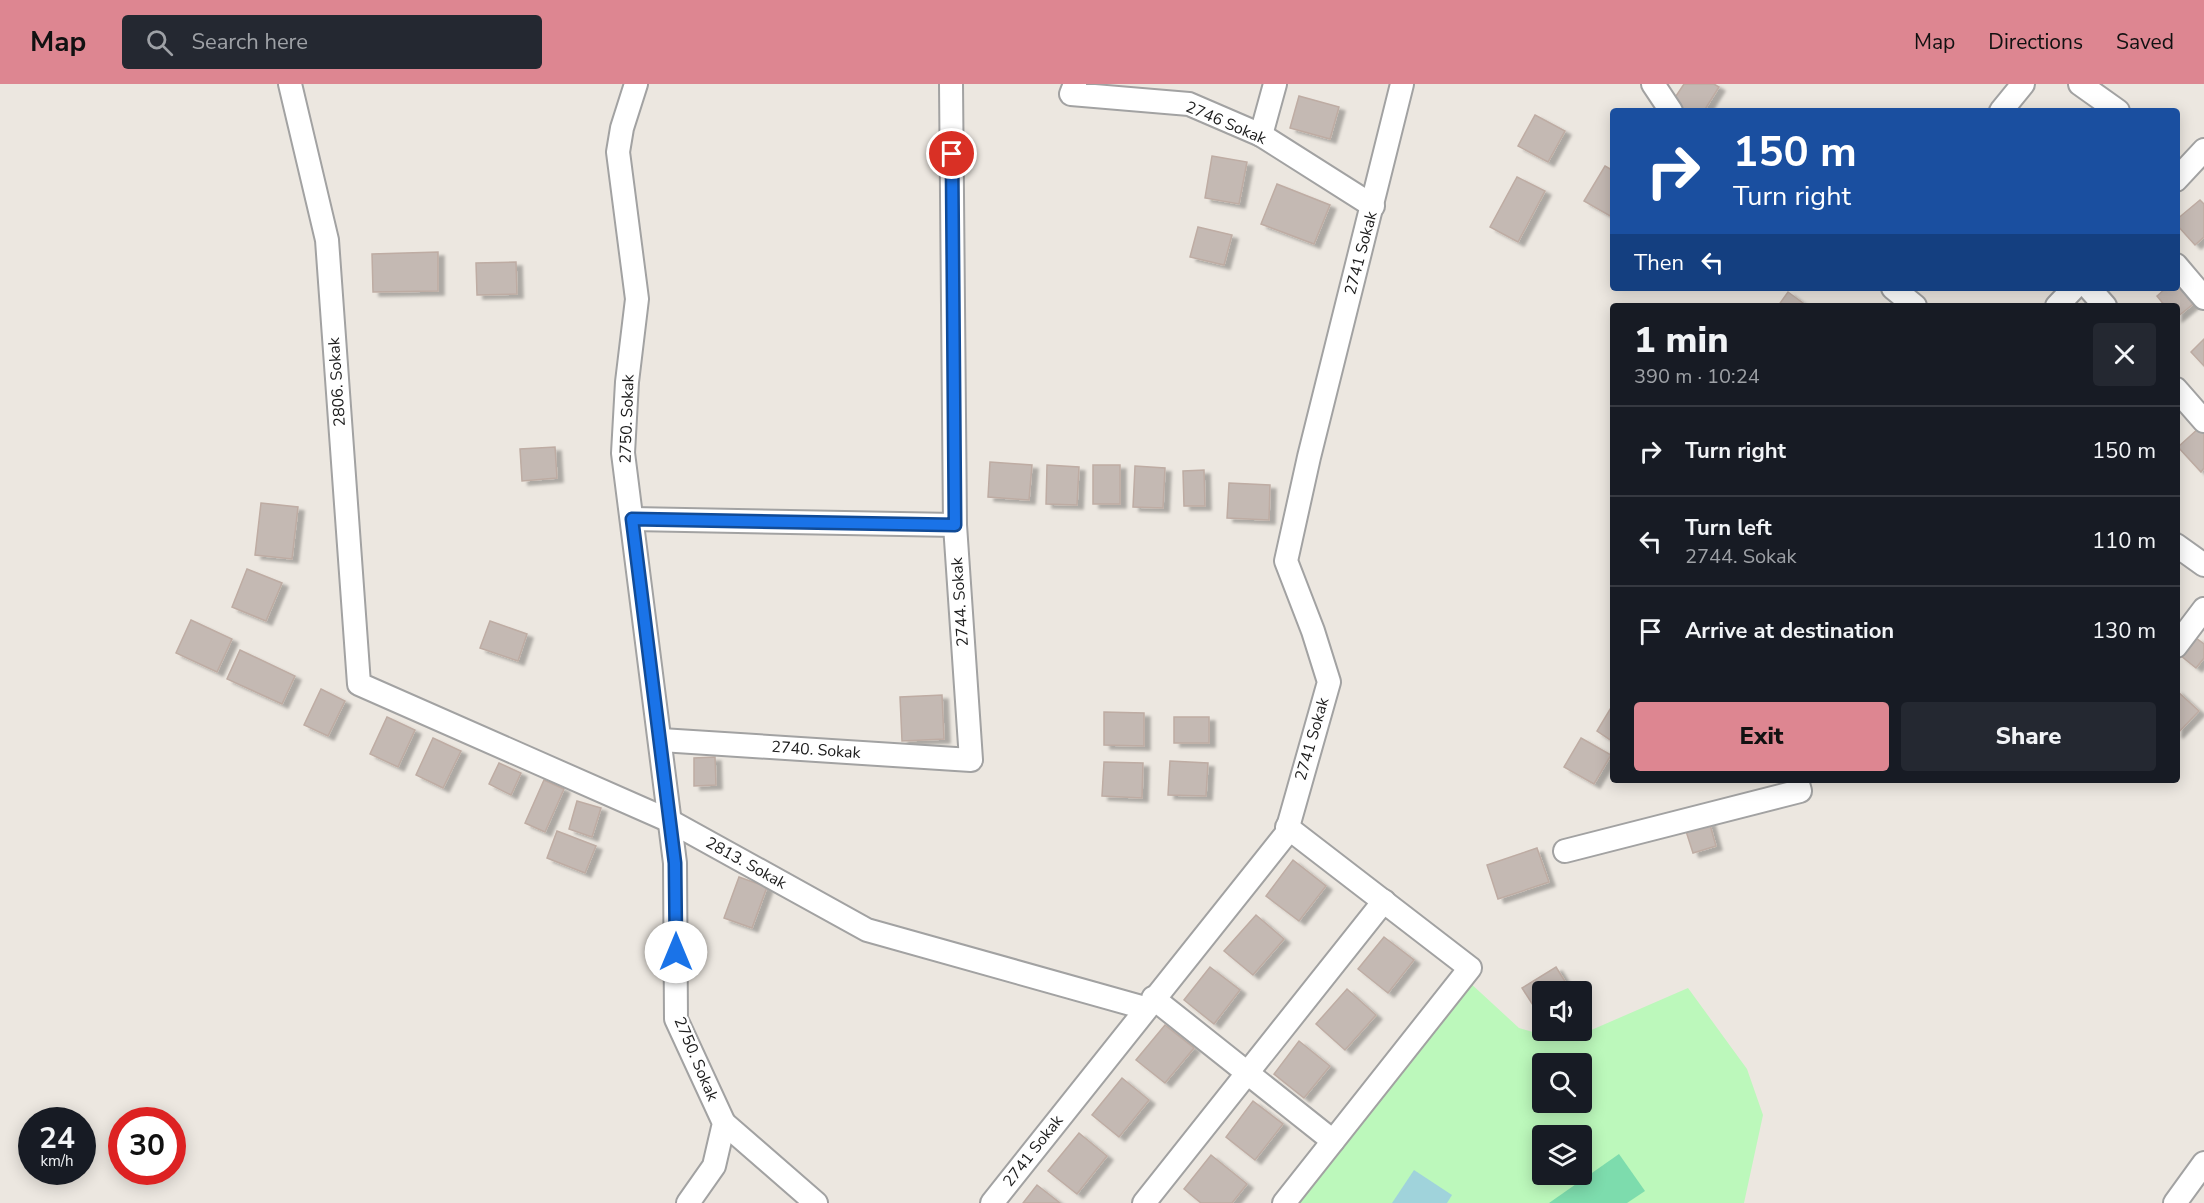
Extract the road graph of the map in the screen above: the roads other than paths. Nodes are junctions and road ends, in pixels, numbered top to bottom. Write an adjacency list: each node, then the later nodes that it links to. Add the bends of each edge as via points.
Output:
1 (290, 84): 34 (street, 2806. Sokak, via 327,240)
2 (615, 84): 10 (street)
3 (951, 84): 29 (street, 2744. Sokak)
4 (1075, 84): 14 (street, 2746 Sokak, via 1071,94 1189,104)
5 (1275, 84): 14 (street)
6 (1402, 84): 17 (street, 2741 Sokak)
7 (1653, 84): 11 (street)
8 (2023, 84): 12 (street)
9 (2080, 84): 13 (street)
10 (633, 92): 28 (street, 2750. Sokak, via 618,152 637,299 623,453)
11 (1669, 108)
12 (2003, 108)
13 (2114, 108)
14 (1261, 135): 17 (street, 2746 Sokak)
15 (2191, 155): 16 (street)
16 (2180, 173)
17 (1373, 207): 39 (street, 2741 Sokak, via 1286,561 1329,682)
18 (2180, 270): 22 (street)
19 (1897, 291): 23 (street)
20 (2071, 291): 24 (street)
21 (2092, 291): 25 (street)
22 (2204, 298)
23 (1911, 303)
24 (2059, 303)
25 (2102, 303)
26 (2180, 394): 27 (street)
27 (2204, 421)
28 (632, 519): 29 (street); 35 (street, 2750. Sokak)
29 (955, 525): 36 (street, 2744. Sokak)
30 (2180, 548): 31 (street)
31 (2204, 566)
32 (2204, 609): 33 (street)
33 (2180, 641)
34 (359, 684): 38 (street, 2813. Sokak)
35 (661, 740): 36 (street, 2740. Sokak); 38 (street, 2750. Sokak)
36 (971, 760)
37 (1798, 783): 40 (street, via 1800,791)
38 (670, 821): 42 (street, 2813. Sokak, via 867,930); 44 (street, 2750. Sokak, via 675,863 676,1019)
39 (1287, 827): 41 (street); 42 (street, 2741 Sokak, via 1286,834)
40 (1565, 851)
41 (1384, 901): 43 (street); 45 (street, via 1470,968)
42 (1149, 1003): 43 (street); 49 (street, 2741 Sokak)
43 (1247, 1073): 45 (street); 50 (street)
44 (724, 1123): 47 (street, via 714,1166); 48 (street)
45 (1333, 1141): 51 (street)
46 (2204, 1162): 52 (street)
47 (688, 1203)
48 (816, 1203)
49 (992, 1203)
50 (1144, 1203)
51 (1284, 1203)
52 (2175, 1203)

